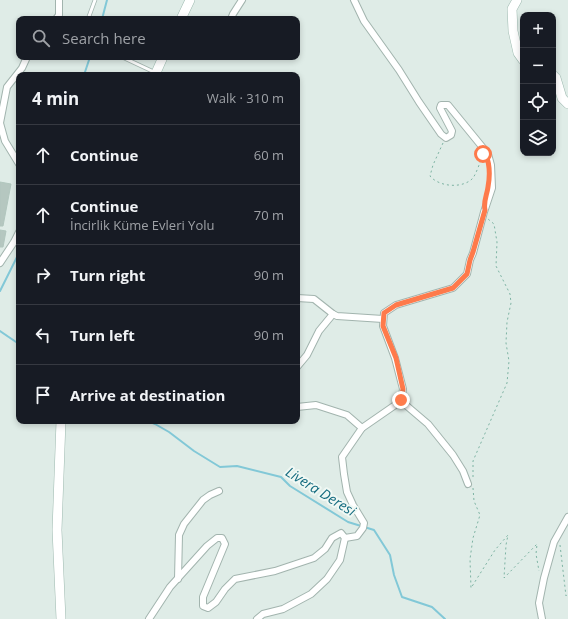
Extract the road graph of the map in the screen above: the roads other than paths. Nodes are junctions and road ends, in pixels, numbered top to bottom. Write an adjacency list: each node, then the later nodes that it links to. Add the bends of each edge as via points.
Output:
1 (59, 0): 7 (street)
2 (95, 0): 8 (lane)
3 (190, 0): 9 (main road)
4 (242, 0): 10 (street)
5 (354, 0): 27 (street, via 364,21 441,134 446,138 452,131 440,108 448,105 488,154 492,166 492,188 467,274 453,288 396,305 384,313)
6 (517, 0): 11 (main road, via 512,9 513,31)
7 (58, 16)
8 (89, 16)
9 (182, 16)
10 (232, 16)
11 (520, 56)
12 (26, 60): 15 (street)
13 (128, 60): 16 (lane)
14 (162, 60): 17 (main road)
15 (19, 72)
16 (152, 72)
17 (157, 72)
18 (16, 76): 21 (street, via 7,87)
19 (556, 78): 20 (main road, via 562,98)
20 (568, 104)
21 (0, 123): 22 (street, via 5,141)
22 (16, 159)
23 (16, 238): 24 (street)
24 (0, 263)
25 (300, 298): 26 (street, via 314,299)
26 (333, 314): 27 (street); 28 (street, via 319,331)
27 (383, 319): 29 (street, via 403,389)
28 (300, 363)
29 (401, 400): 32 (street); 33 (street, via 428,424 453,455)
30 (300, 407): 32 (street, via 316,405 347,415)
31 (61, 424): 38 (main road, via 57,530)
32 (362, 428): 36 (street, via 342,457 347,492 364,525 357,536)
33 (470, 484)
34 (219, 491): 37 (street, via 203,500 184,524 179,535)
35 (568, 517): 41 (street, via 554,542 544,578 539,603)
36 (345, 538): 37 (street, via 341,533 332,538 325,549 314,558 275,571 235,579 208,608 203,606 203,597 225,544 222,538 217,538 207,546); 40 (street, via 340,560 327,579 311,594 283,609 263,614)
37 (178, 579): 39 (street)
38 (61, 619)
39 (149, 619)
40 (258, 619)
41 (542, 619)

